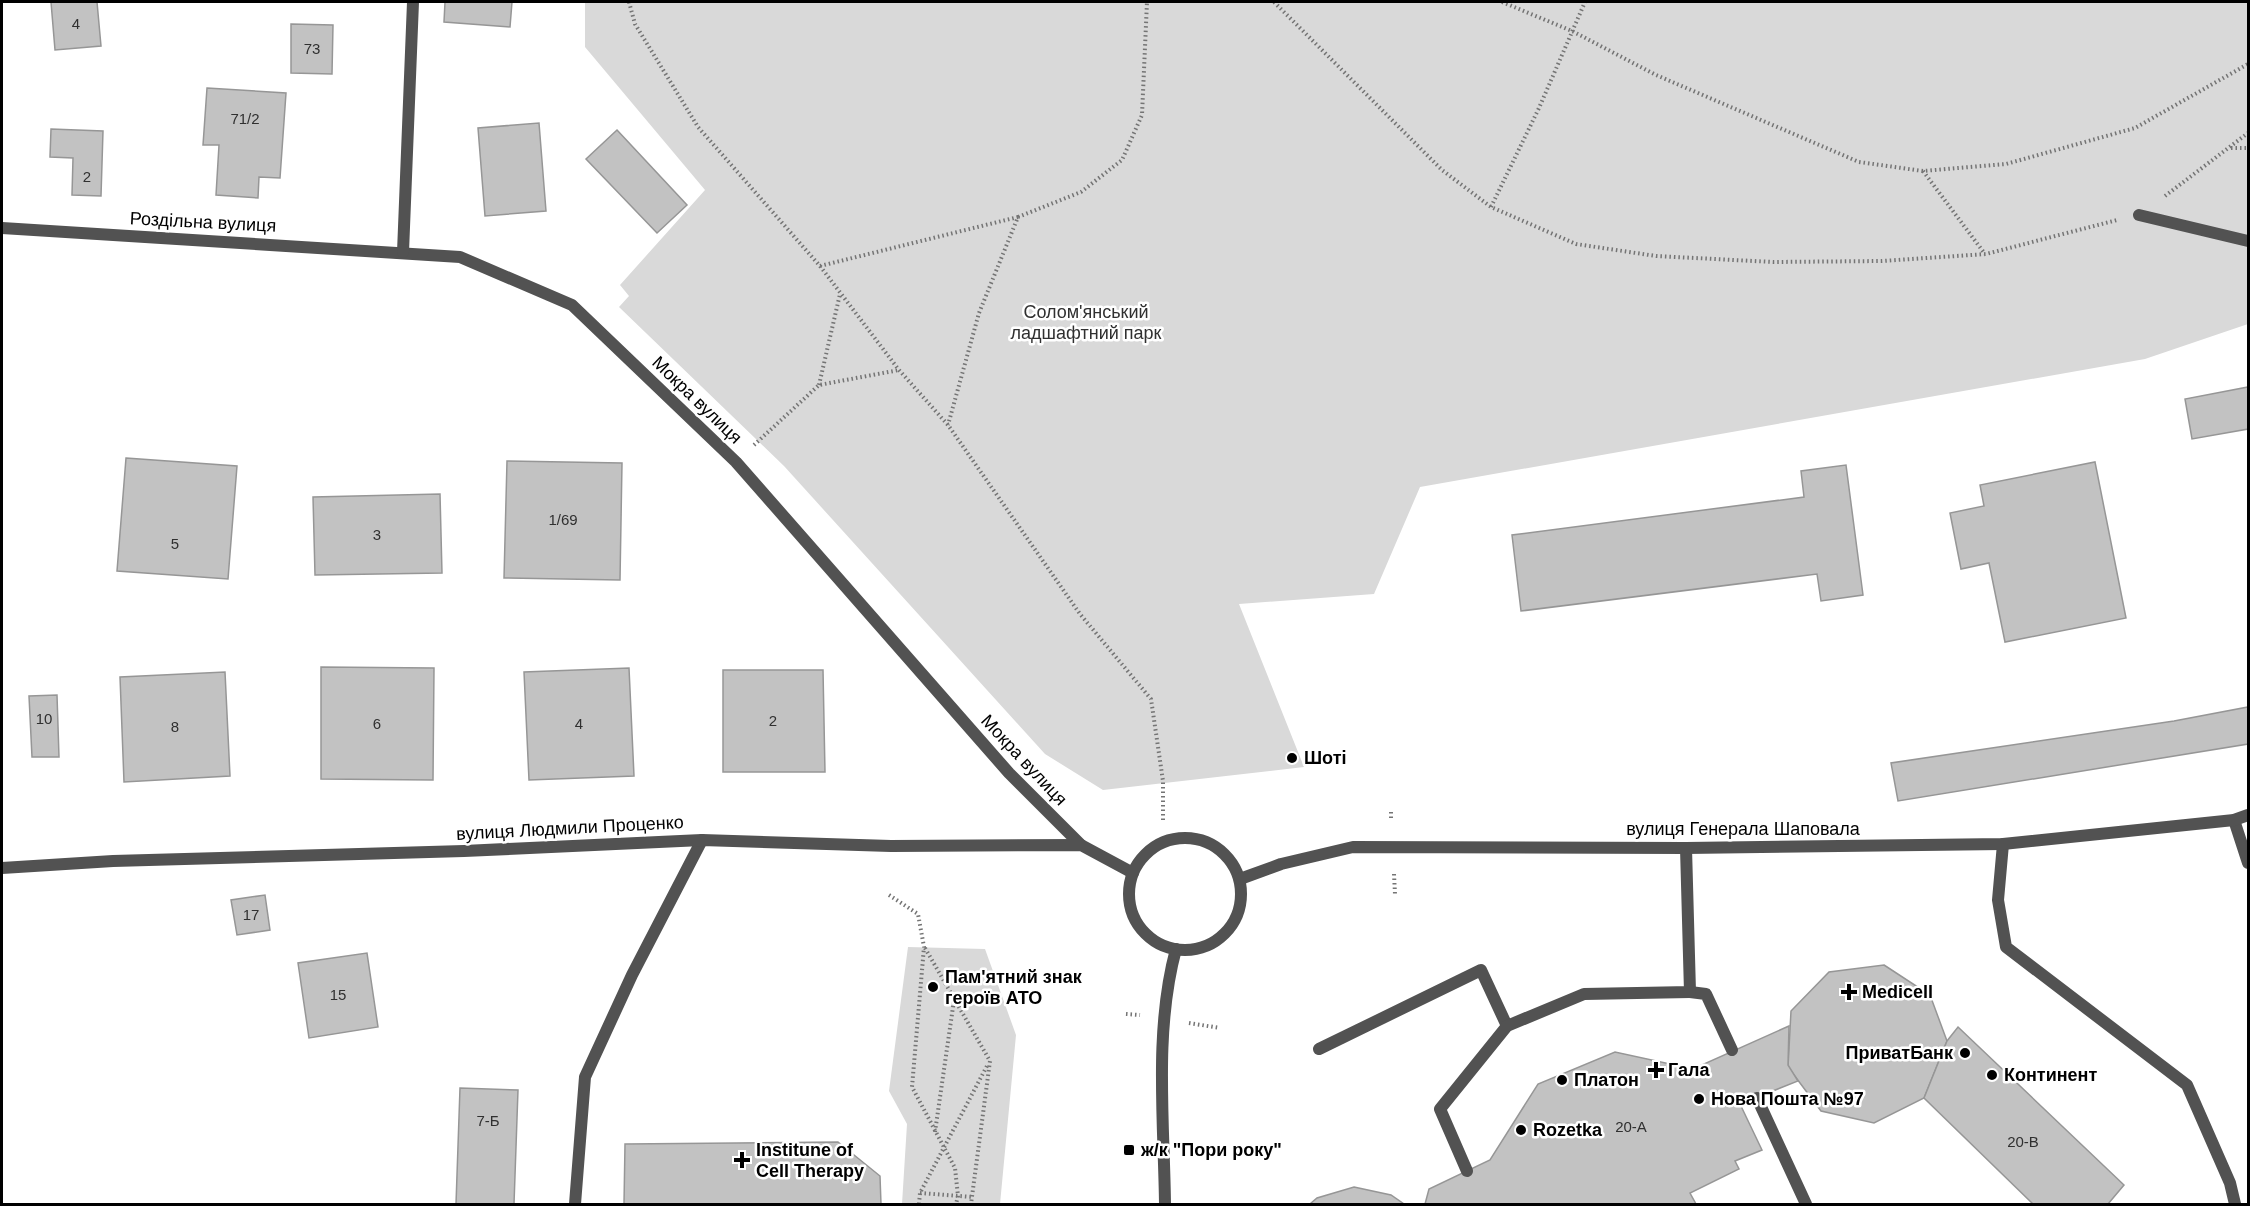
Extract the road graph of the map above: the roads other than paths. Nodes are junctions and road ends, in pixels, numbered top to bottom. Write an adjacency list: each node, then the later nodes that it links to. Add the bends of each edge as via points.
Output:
1 (413, 2): 5 (street)
2 (2139, 215): 4 (street)
3 (2, 228): 5 (street, Роздільна вулиця)
4 (2248, 241)
5 (403, 252): 10 (street, Мокра вулиця, via 460,257 572,305 736,462 1009,773)
6 (2248, 815): 7 (street, вулиця Генерала Шаповала)
7 (2234, 820): 9 (street, вулиця Генерала Шаповала); 12 (street)
8 (702, 840): 10 (street, вулиця Людмили Проценко, via 891,846); 13 (street, вулиця Людмили Проценко); 23 (street, via 632,975 585,1077)
9 (2003, 844): 11 (street, вулиця Генерала Шаповала); 26 (street, via 1998,900 2006,947 2187,1085 2230,1183)
10 (1081, 845): 14 (street, вулиця Людмили Проценко)
11 (1686, 848): 15 (street, вулиця Генерала Шаповала, via 1353,847 1281,864); 17 (street)
12 (2248, 863)
13 (2, 868)
14 (1132, 873): 15 (street, via 1155,846 1188,837 1221,850); 16 (street, via 1130,908 1137,924 1149,938)
15 (1240, 879): 16 (street, via 1242,896 1229,929 1216,941 1199,948)
16 (1176, 949): 24 (street, via 1165,1002)
17 (1690, 992): 18 (street, via 1584,994); 20 (street, via 1706,994)
18 (1507, 1026): 19 (street, via 1481,970); 22 (street, via 1440,1109)
19 (1319, 1049)
20 (1732, 1050)
21 (1757, 1098): 25 (street)
22 (1467, 1171)
23 (575, 1204)
24 (1165, 1204)
25 (1806, 1204)
26 (2235, 1204)

